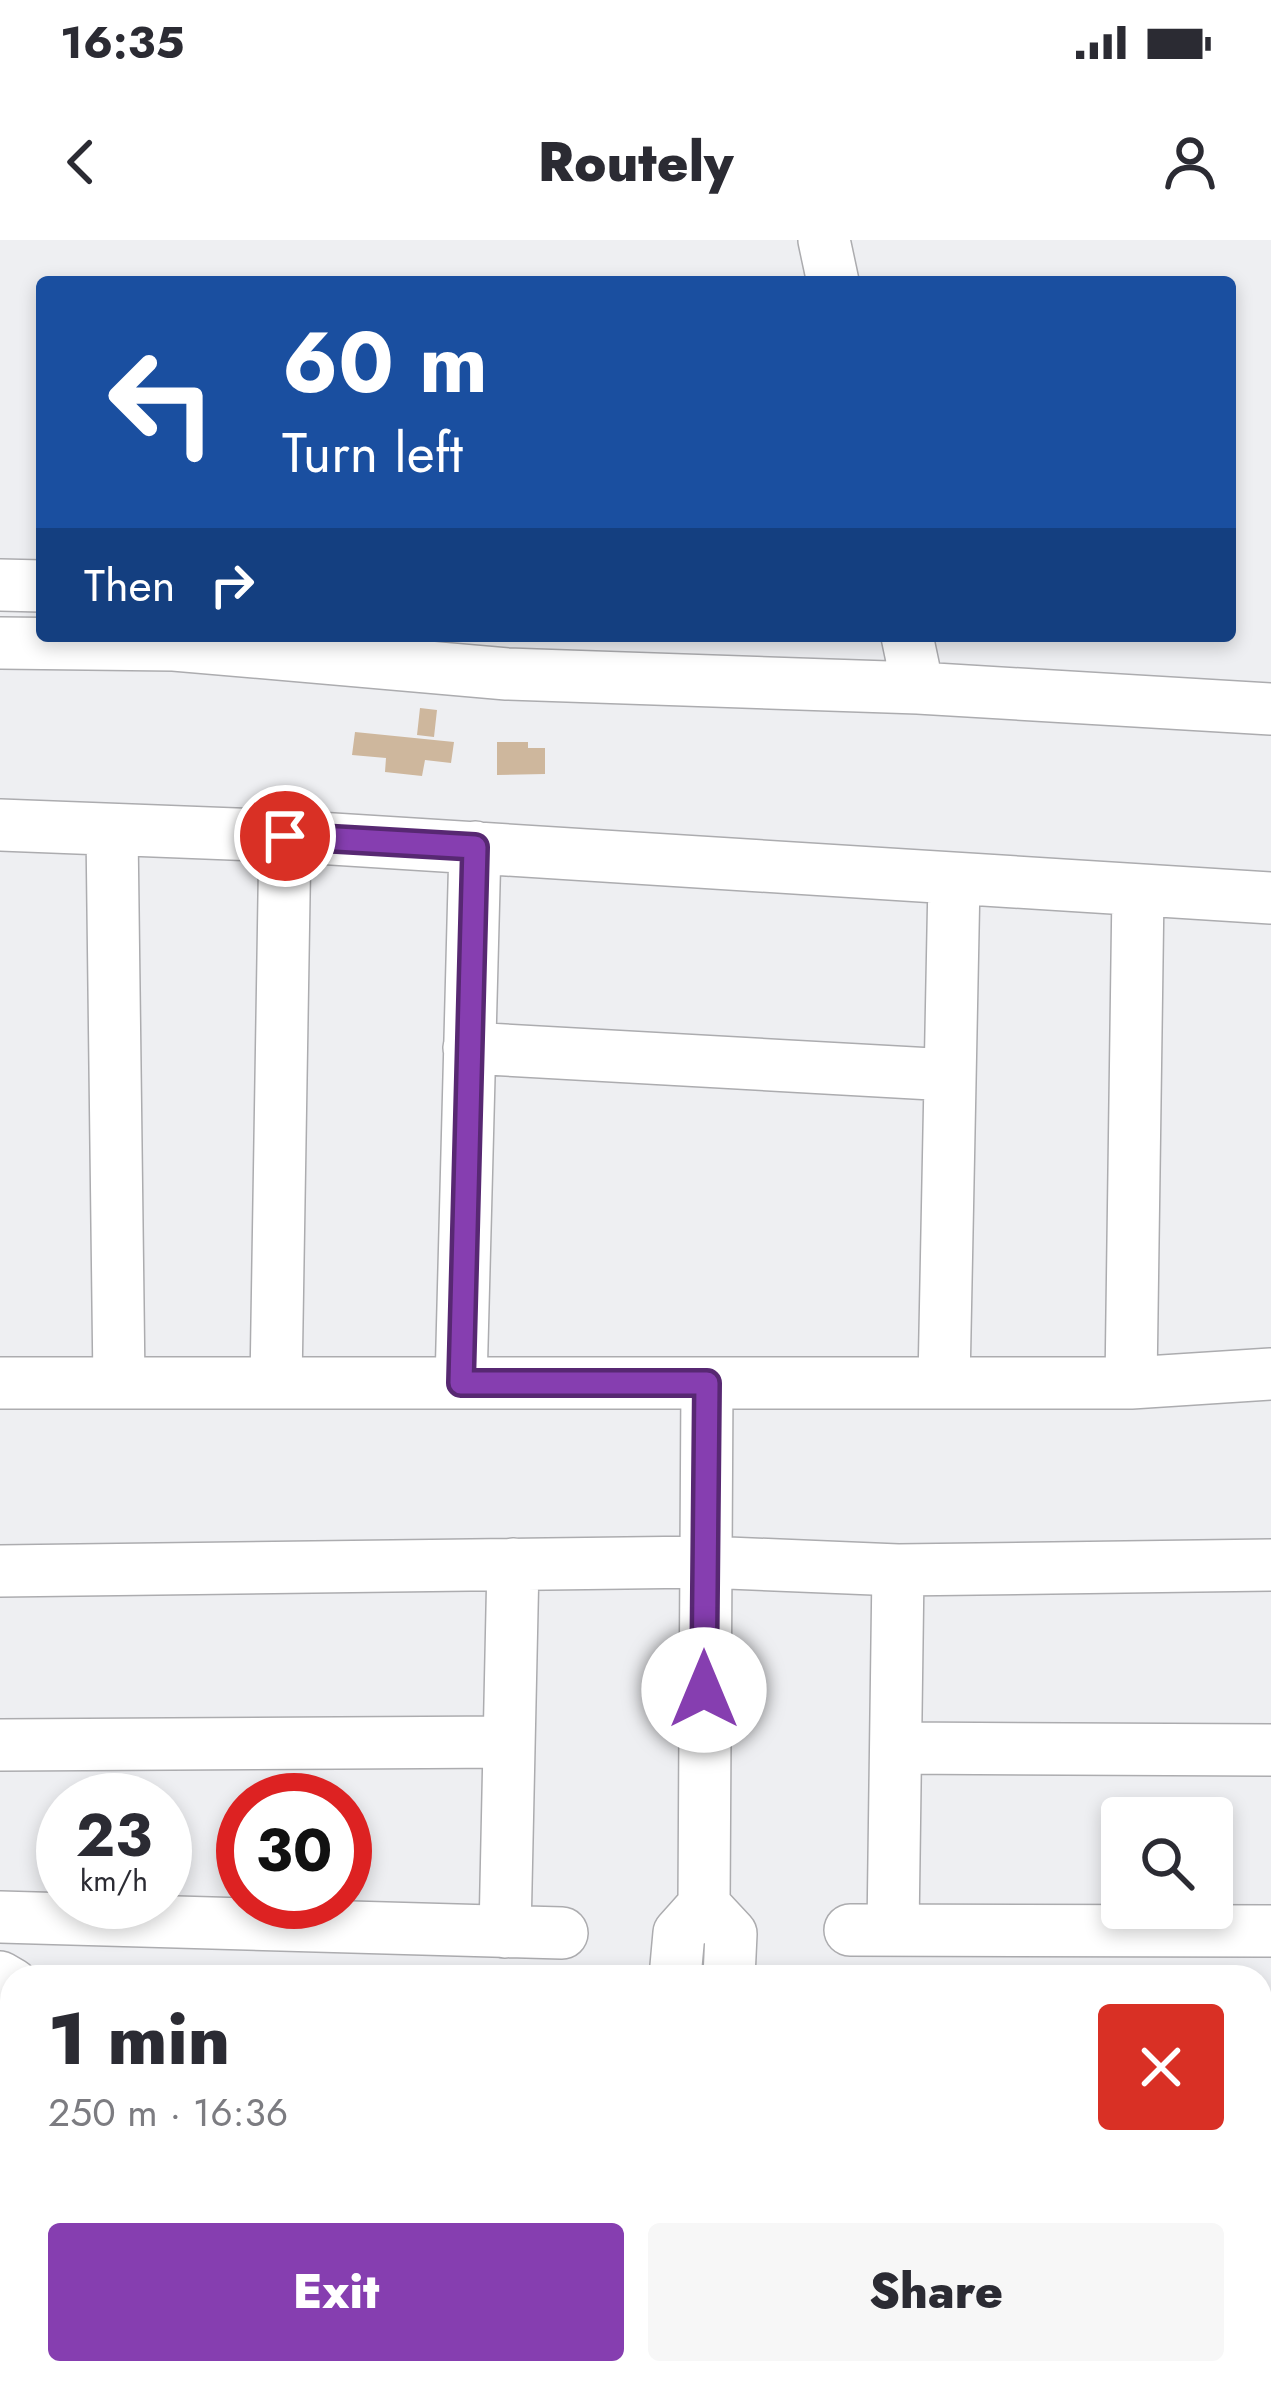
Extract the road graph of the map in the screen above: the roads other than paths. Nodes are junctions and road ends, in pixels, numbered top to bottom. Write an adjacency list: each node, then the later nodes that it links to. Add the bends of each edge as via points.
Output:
1 (824, 240): 2 (street)
2 (832, 276)
3 (0, 586): 4 (street)
4 (36, 586)
5 (58, 642): 8 (street)
6 (194, 642): 9 (street, via 507,674)
7 (908, 642): 9 (street)
8 (0, 643)
9 (918, 688): 10 (street)
10 (1271, 709)
11 (0, 825): 12 (street)
12 (112, 830): 13 (street); 23 (street)
13 (285, 836): 14 (street); 24 (street)
14 (475, 847): 15 (street); 18 (street)
15 (954, 880): 16 (street); 19 (street)
16 (1138, 890): 17 (street); 27 (street)
17 (1271, 898)
18 (469, 1048): 19 (street); 25 (street)
19 (950, 1075): 21 (street)
20 (1271, 1374): 27 (street)
21 (944, 1382): 26 (street); 27 (street)
22 (0, 1383): 23 (street)
23 (119, 1383): 24 (street)
24 (276, 1383): 25 (street)
25 (461, 1383): 26 (street)
26 (707, 1383): 28 (street)
27 (1131, 1383)
28 (704, 1562): 29 (street); 31 (street); 37 (street)
29 (513, 1564): 32 (street); 33 (street)
30 (1271, 1565): 31 (street)
31 (898, 1570): 35 (street)
32 (0, 1571)
33 (509, 1742): 34 (street); 40 (street)
34 (0, 1745)
35 (896, 1748): 36 (street); 39 (street, via 872,1930)
36 (1271, 1750)
37 (704, 1905): 42 (street, via 679,1933); 43 (street, via 731,1934)
38 (0, 1917): 40 (street)
39 (1271, 1931)
40 (505, 1932): 41 (street)
41 (562, 1934)
42 (676, 1965)
43 (730, 1965)

